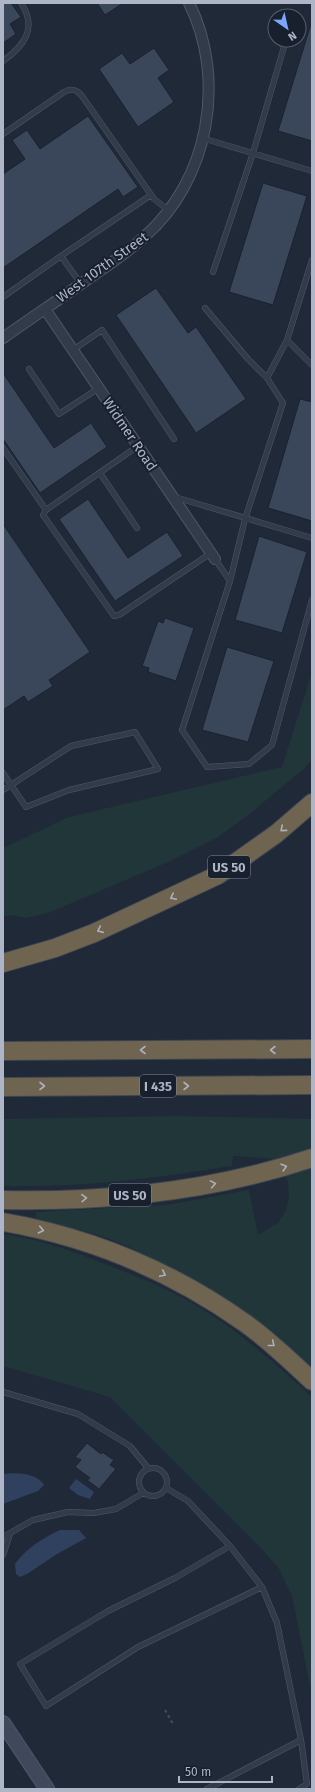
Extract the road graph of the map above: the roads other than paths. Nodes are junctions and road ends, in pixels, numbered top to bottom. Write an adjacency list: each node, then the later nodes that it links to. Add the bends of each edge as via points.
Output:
1 (21, 3): 4 (lane, via 29,19 29,30 24,41)
2 (189, 3): 6 (street, West 107th Street, via 202,36 209,79 207,118)
3 (284, 48): 7 (lane)
4 (3, 61)
5 (3, 134): 9 (lane, via 64,92 74,90 82,96)
6 (202, 138): 7 (lane); 10 (street, West 107th Street, via 192,169 179,196)
7 (252, 153): 8 (lane); 13 (lane)
8 (312, 171)
9 (150, 195): 10 (lane); 11 (lane)
10 (168, 210): 14 (street, West 107th Street, via 145,237)
11 (61, 256): 14 (lane); 15 (lane)
12 (312, 260): 19 (lane)
13 (213, 272)
14 (81, 284): 17 (street, West 107th Street)
15 (3, 296)
16 (205, 308): 23 (lane)
17 (45, 309): 18 (street, West 107th Street); 20 (street, Widmer Road)
18 (3, 338)
19 (287, 340): 21 (lane); 23 (lane)
20 (73, 350): 24 (street, Widmer Road); 25 (lane, via 102,330)
21 (312, 365)
22 (29, 369): 24 (lane, via 59,414)
23 (267, 378): 31 (lane, via 283,403)
24 (99, 388): 26 (street, Widmer Road)
25 (174, 439)
26 (138, 446): 28 (lane); 29 (street, Widmer Road)
27 (3, 448): 30 (lane)
28 (100, 473): 30 (lane); 32 (lane)
29 (172, 496): 31 (lane); 34 (street, Widmer Road)
30 (46, 510): 34 (lane, via 44,515 114,616)
31 (245, 519): 33 (lane); 35 (lane)
32 (137, 528)
33 (312, 538)
34 (213, 556): 35 (lane)
35 (230, 581): 36 (lane, via 182,730 207,767 249,764 272,745)
36 (312, 600)
37 (3, 773): 38 (lane)
38 (11, 785): 38 (lane, via 26,807 69,790 158,769 135,732 71,746); 39 (lane)
39 (3, 790)
40 (312, 803): 41 (highway, US 50, one-way to 41, via 276,834 218,875 94,933)
41 (3, 964)
42 (312, 1050): 43 (highway, one-way to 43)
43 (3, 1051)
44 (312, 1085): 45 (highway, I 435, one-way to 44)
45 (3, 1087)
46 (312, 1158): 47 (highway, US 50, one-way to 46, via 92,1198 163,1192 255,1176)
47 (3, 1200)
48 (3, 1222): 49 (highway, one-way to 49, via 85,1242 168,1276 246,1324 275,1346)
49 (312, 1381)
50 (3, 1392): 51 (lane, via 78,1414 130,1446)
51 (148, 1468): 52 (lane, via 162,1470 168,1480); 53 (lane, via 139,1479)
52 (166, 1488): 53 (lane, via 159,1495); 56 (lane, via 188,1500)
53 (143, 1493): 54 (lane, via 116,1509 94,1513 68,1512 33,1520)
54 (10, 1534): 55 (lane); 57 (lane)
55 (3, 1537)
56 (230, 1546): 58 (lane); 58 (lane, via 175,1578 108,1611 20,1664 46,1706 138,1647)
57 (3, 1555)
58 (262, 1587): 60 (lane, via 277,1623)
59 (3, 1723): 61 (main road)
60 (301, 1740): 62 (lane); 63 (lane, via 307,1784)
61 (47, 1789)
62 (207, 1789)
63 (299, 1789)

